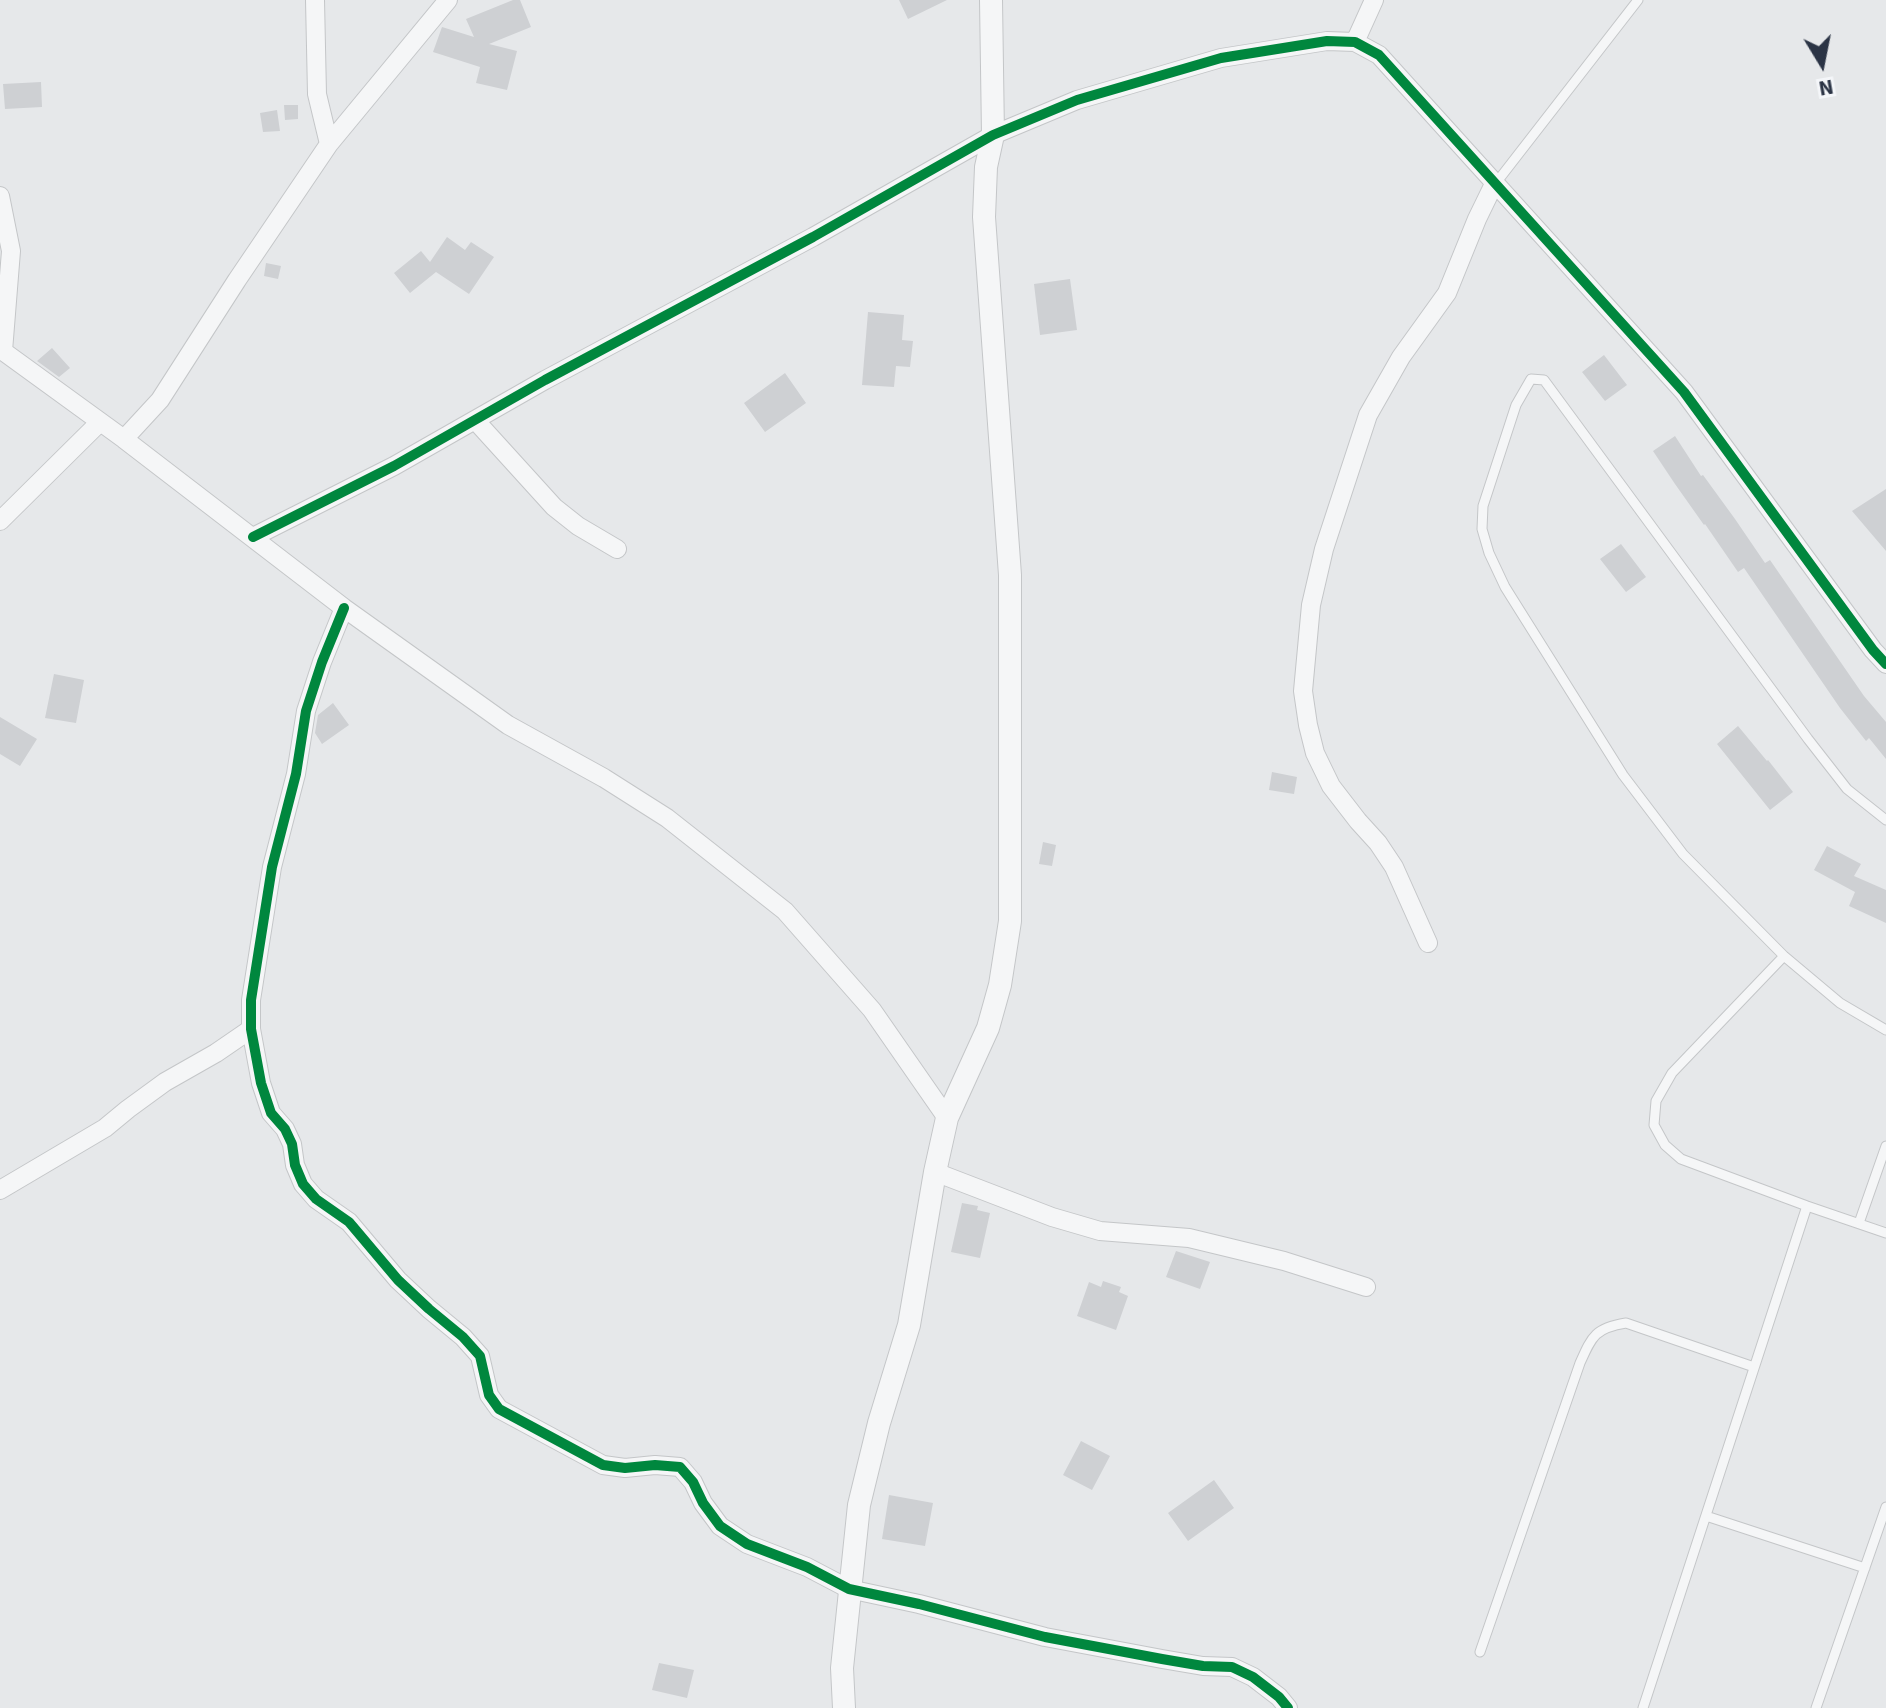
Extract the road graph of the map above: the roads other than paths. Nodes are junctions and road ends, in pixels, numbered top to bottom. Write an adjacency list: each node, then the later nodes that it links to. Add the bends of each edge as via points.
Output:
1 (315, 0): 8 (street, via 317,94)
2 (448, 0): 8 (street)
3 (991, 0): 7 (street)
4 (1374, 0): 6 (street)
5 (1638, 0): 9 (lane)
6 (1355, 42): 7 (street, via 1327,41 1221,58 1077,100); 9 (street, via 1379,55)
7 (993, 135): 12 (street); 25 (street, via 984,217 1010,575 1010,921 988,1028)
8 (329, 144): 14 (street, via 160,400)
9 (1495, 183): 19 (street, via 1684,392); 21 (street, via 1447,293 1368,415 1324,549 1311,605 1303,691 1315,753 1331,786 1394,867)
10 (0, 196): 11 (street, via 11,251)
11 (1, 350): 13 (street)
12 (475, 420): 16 (street); 17 (street, via 554,507)
13 (100, 422): 14 (street); 15 (street)
14 (124, 439): 16 (street)
15 (0, 521)
16 (253, 537): 18 (street)
17 (617, 549)
18 (344, 608): 23 (street, via 306,711 272,867); 25 (street, via 508,725 667,818 785,911 872,1010)
19 (1886, 664)
20 (1886, 820): 22 (lane, via 1847,789 1561,401 1544,380 1531,379 1516,405 1483,506 1489,553 1623,775 1683,854)
21 (1428, 943)
22 (1784, 956): 24 (lane, via 1840,1003); 29 (lane, via 1672,1073 1656,1101 1654,1125 1681,1159)
23 (251, 1029): 28 (street, via 165,1082 105,1128); 37 (street, via 271,1113 292,1144 303,1184 349,1222 398,1280 480,1356 489,1395 499,1409 603,1465 680,1467 720,1526 747,1544)
24 (1886, 1030)
25 (947, 1118): 27 (street)
26 (1886, 1146): 30 (lane)
27 (935, 1172): 32 (street, via 1100,1231 1189,1238); 37 (street, via 909,1325 859,1505)
28 (0, 1190)
29 (1807, 1206): 30 (lane); 33 (lane)
30 (1859, 1223): 31 (lane)
31 (1886, 1233)
32 (1366, 1287)
33 (1754, 1367): 35 (lane); 38 (lane, via 1626,1323 1592,1337)
34 (1886, 1507): 36 (lane)
35 (1706, 1516): 36 (lane); 42 (lane)
36 (1865, 1568): 39 (lane)
37 (849, 1589): 40 (street); 41 (street, via 1045,1637 1232,1667 1253,1677)
38 (1480, 1652)
39 (1817, 1706): 43 (lane)
40 (844, 1708)
41 (1288, 1708)
42 (1643, 1708)
43 (1831, 1708)

